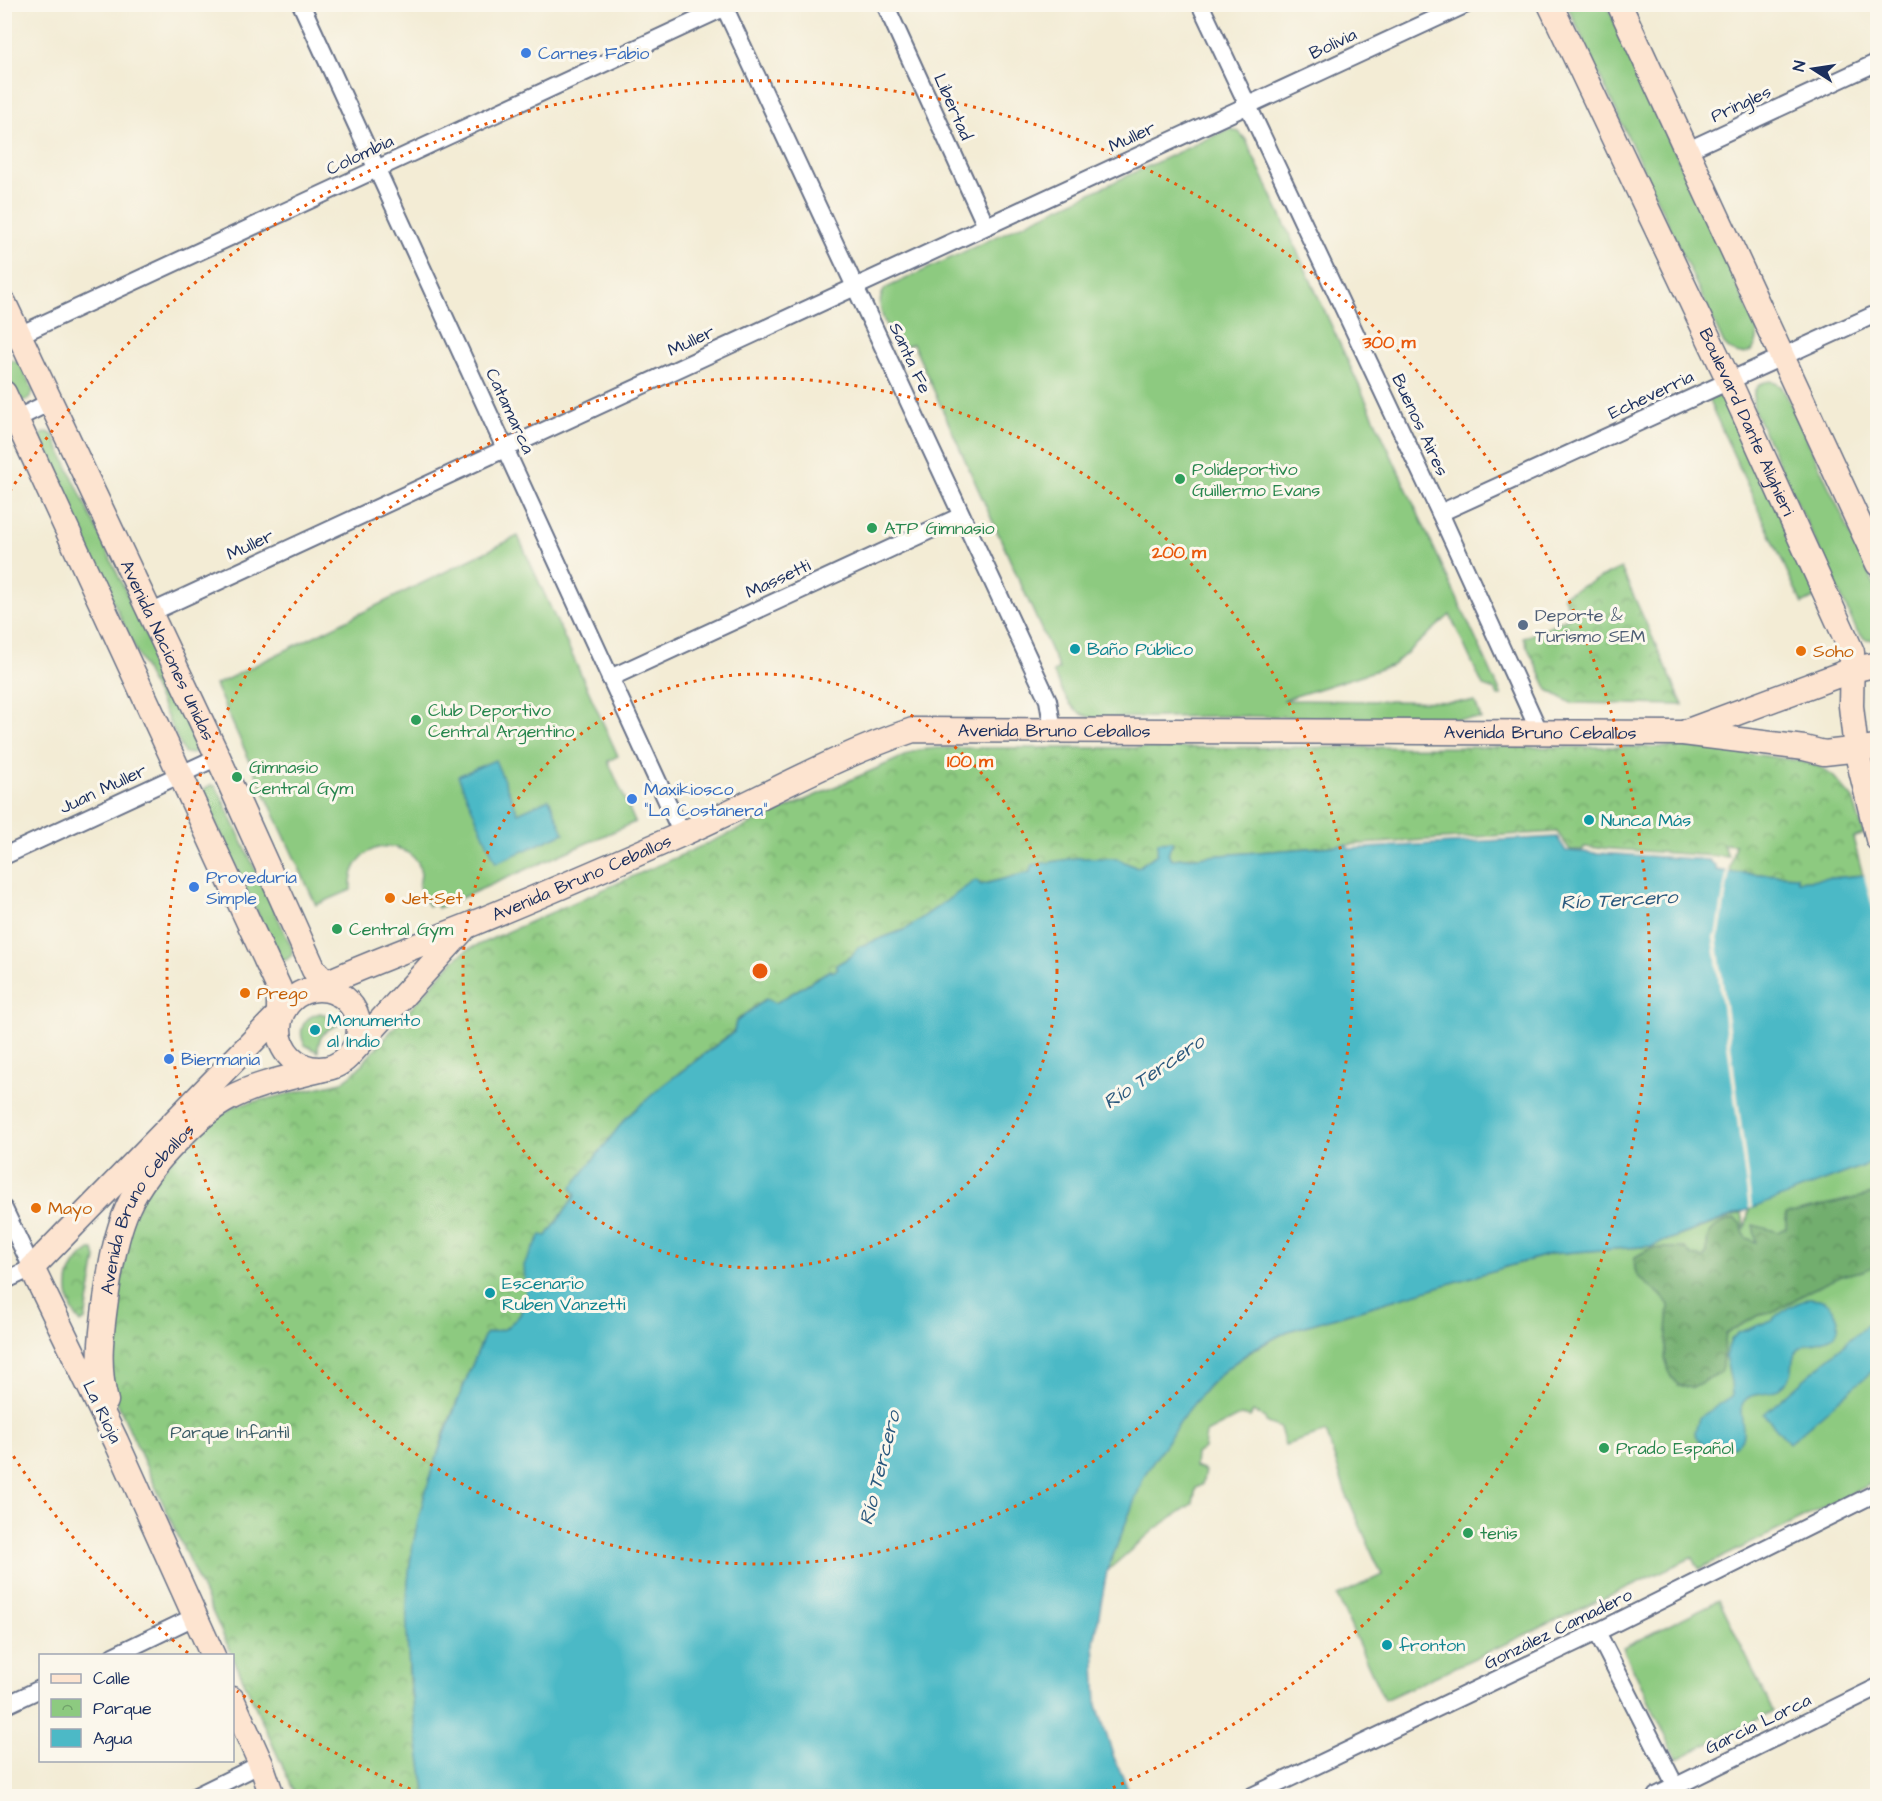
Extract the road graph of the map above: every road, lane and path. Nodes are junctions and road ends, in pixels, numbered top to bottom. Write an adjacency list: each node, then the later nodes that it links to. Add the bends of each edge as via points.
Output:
1 (302, 4): 11 (street, Catamarca)
2 (885, 4): 12 (street, Libertad)
3 (1200, 4): 9 (street, Buenos Aires)
4 (1467, 4): 9 (street, Bolivia)
5 (1550, 4): 18 (main road, Boulevard Dante Alighieri)
6 (1619, 4): 10 (main road)
7 (726, 6): 11 (street, Colombia); 13 (street, Santa Fe)
8 (1878, 62): 10 (street, Pringles)
9 (1248, 105): 12 (street, Muller); 23 (street, Buenos Aires)
10 (1686, 151): 17 (main road)
11 (377, 169): 16 (street, Colombia); 22 (street, Catamarca)
12 (986, 226): 13 (street, Muller)
13 (855, 286): 22 (street, Muller); 24 (street, Santa Fe)
14 (4, 303): 16 (main road, Avenida Naciones Unidas)
15 (1878, 313): 17 (street, Echeverria)
16 (12, 338): 20 (main road, Avenida Naciones Unidas)
17 (1782, 357): 18 (street, Echeverria); 25 (main road)
18 (1729, 381): 23 (street, Echeverria); 29 (main road, Boulevard Dante Alighieri, via 1849,644)
19 (4, 393): 21 (main road)
20 (50, 402): 21 (street); 27 (main road, Avenida Naciones Unidas)
21 (10, 422): 37 (main road)
22 (505, 448): 27 (street, Muller); 30 (street, Catamarca)
23 (1440, 513): 32 (street, Buenos Aires)
24 (962, 516): 30 (street, Massetti); 31 (street, Santa Fe, via 1048,700)
25 (1872, 539): 26 (main road)
26 (1878, 564)
27 (150, 613): 36 (main road, Avenida Naciones Unidas)
28 (1878, 664): 29 (main road, Avenida Bruno Ceballos)
29 (1852, 670): 33 (main road, Avenida Bruno Ceballos); 34 (main road, Boulevard Dante Alighieri, via 1851,706)
30 (610, 678): 39 (street, Catamarca)
31 (1053, 730): 32 (main road, Avenida Bruno Ceballos); 39 (main road, Avenida Bruno Ceballos, via 913,730 870,746)
32 (1540, 733): 33 (main road, Avenida Bruno Ceballos)
33 (1683, 733): 35 (main road, Avenida Bruno Ceballos)
34 (1867, 749): 35 (main road, Avenida Bruno Ceballos); 40 (main road, Boulevard Dante Alighieri)
35 (1824, 753): 40 (main road, via 1860,792)
36 (218, 757): 37 (street, Juan Muller); 43 (main road, Avenida Naciones Unidas)
37 (180, 774): 41 (street, Juan Muller); 44 (main road, via 279,988)
38 (1878, 809): 40 (main road)
39 (682, 834): 42 (main road, Avenida Bruno Ceballos)
40 (1877, 836)
41 (4, 856)
42 (466, 926): 43 (main road, Avenida Bruno Ceballos, via 365,965); 45 (main road, Avenida Bruno Ceballos)
43 (324, 989): 44 (main road, via 300,993); 45 (main road, via 351,1005 356,1013 359,1032)
44 (281, 1015): 46 (main road, via 279,1035 287,1054 303,1067); 48 (main road, Avenida Bruno Ceballos)
45 (353, 1051): 46 (main road, via 336,1066)
46 (324, 1069): 50 (main road, Avenida Bruno Ceballos, via 240,1093 214,1107 163,1154 130,1199 116,1242 102,1328 100,1366)
47 (4, 1209): 48 (street, La Rioja)
48 (32, 1268): 49 (street); 50 (main road, La Rioja)
49 (4, 1281)
50 (116, 1441): 52 (main road, La Rioja)
51 (1878, 1492): 53 (street, González Camadero)
52 (196, 1616): 54 (street); 55 (main road, La Rioja)
53 (1597, 1632): 61 (street); 65 (street, González Camadero)
54 (117, 1654)
55 (212, 1654)
56 (1878, 1687): 61 (street, García Lorca)
57 (39, 1689): 59 (street)
58 (234, 1703): 60 (main road)
59 (4, 1706)
60 (261, 1764): 62 (street); 63 (main road); 64 (main road)
61 (1678, 1792): 66 (street, García Lorca)
62 (196, 1797)
63 (272, 1797)
64 (280, 1797)
65 (1252, 1797)
66 (1656, 1797)

